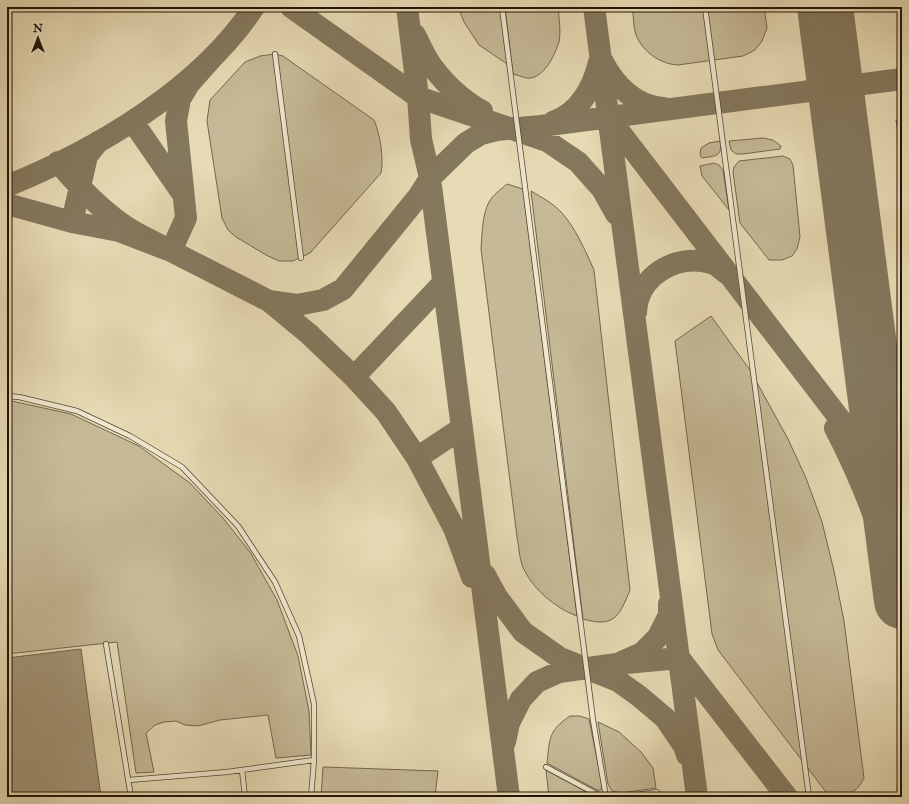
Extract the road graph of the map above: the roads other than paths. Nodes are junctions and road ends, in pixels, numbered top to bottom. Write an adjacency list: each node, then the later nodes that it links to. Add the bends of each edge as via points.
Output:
1 (502, 7): 16 (lane, via 592,713)
2 (705, 7): 18 (lane)
3 (275, 54): 4 (lane)
4 (301, 258)
5 (7, 396): 7 (lane, via 77,411 130,436 182,467 238,526 275,582 299,636 314,704)
6 (106, 644): 10 (lane)
7 (314, 760): 9 (lane); 14 (lane)
8 (546, 768): 15 (lane)
9 (242, 770): 10 (lane); 13 (lane)
10 (129, 780): 12 (lane)
11 (657, 792): 17 (lane)
12 (131, 797)
13 (245, 797)
14 (311, 797)
15 (602, 797)
16 (606, 797)
17 (623, 797)
18 (809, 797)

